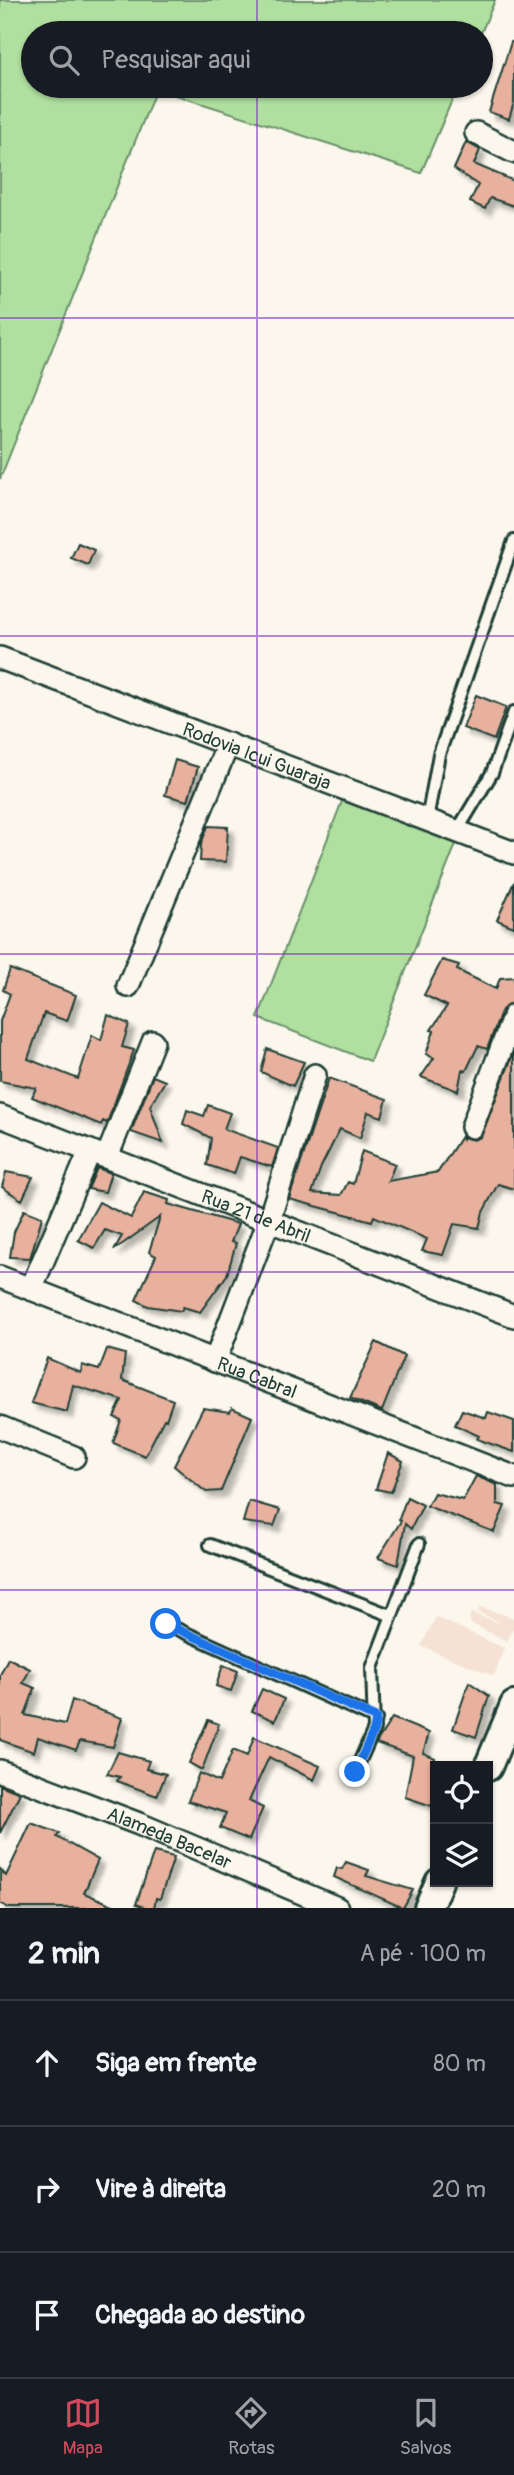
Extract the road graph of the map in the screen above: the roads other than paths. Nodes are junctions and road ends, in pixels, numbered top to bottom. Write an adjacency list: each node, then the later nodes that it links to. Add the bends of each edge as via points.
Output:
1 (476, 133): 2 (street)
2 (514, 152)
3 (514, 541): 7 (lane, via 439,754)
4 (0, 658): 6 (street, Rodovia Icui Guaraja)
5 (514, 712): 8 (lane, via 492,773)
6 (228, 744): 7 (street, Rodovia Icui Guaraja); 10 (street)
7 (426, 820): 8 (street, Rodovia Icui Guaraja)
8 (457, 831): 9 (street, Rodovia Icui Guaraja)
9 (514, 853)
10 (128, 986)
11 (514, 1015): 15 (street)
12 (153, 1042): 16 (street)
13 (315, 1075): 17 (street)
14 (0, 1116): 16 (street, Rua 21 de Abril)
15 (472, 1127)
16 (99, 1154): 17 (street, Rua 21 de Abril); 19 (street)
17 (269, 1220): 20 (street, Rua 21 de Abril); 21 (street)
18 (2, 1282): 19 (street, Rua Cabral)
19 (32, 1289): 21 (street, Rua Cabral)
20 (514, 1315)
21 (215, 1361): 24 (street, Rua Cabral)
22 (0, 1427): 23 (street)
23 (74, 1457)
24 (514, 1477)
25 (419, 1544): 27 (lane)
26 (210, 1545): 27 (lane)
27 (390, 1615): 30 (lane, via 372,1668)
28 (166, 1624): 30 (lane)
29 (514, 1705): 31 (street)
30 (376, 1718): 33 (lane)
31 (491, 1761)
32 (0, 1771): 35 (street, Alameda Bacelar)
33 (355, 1772)
34 (437, 1887): 36 (street)
35 (337, 1908)
36 (428, 1908)

